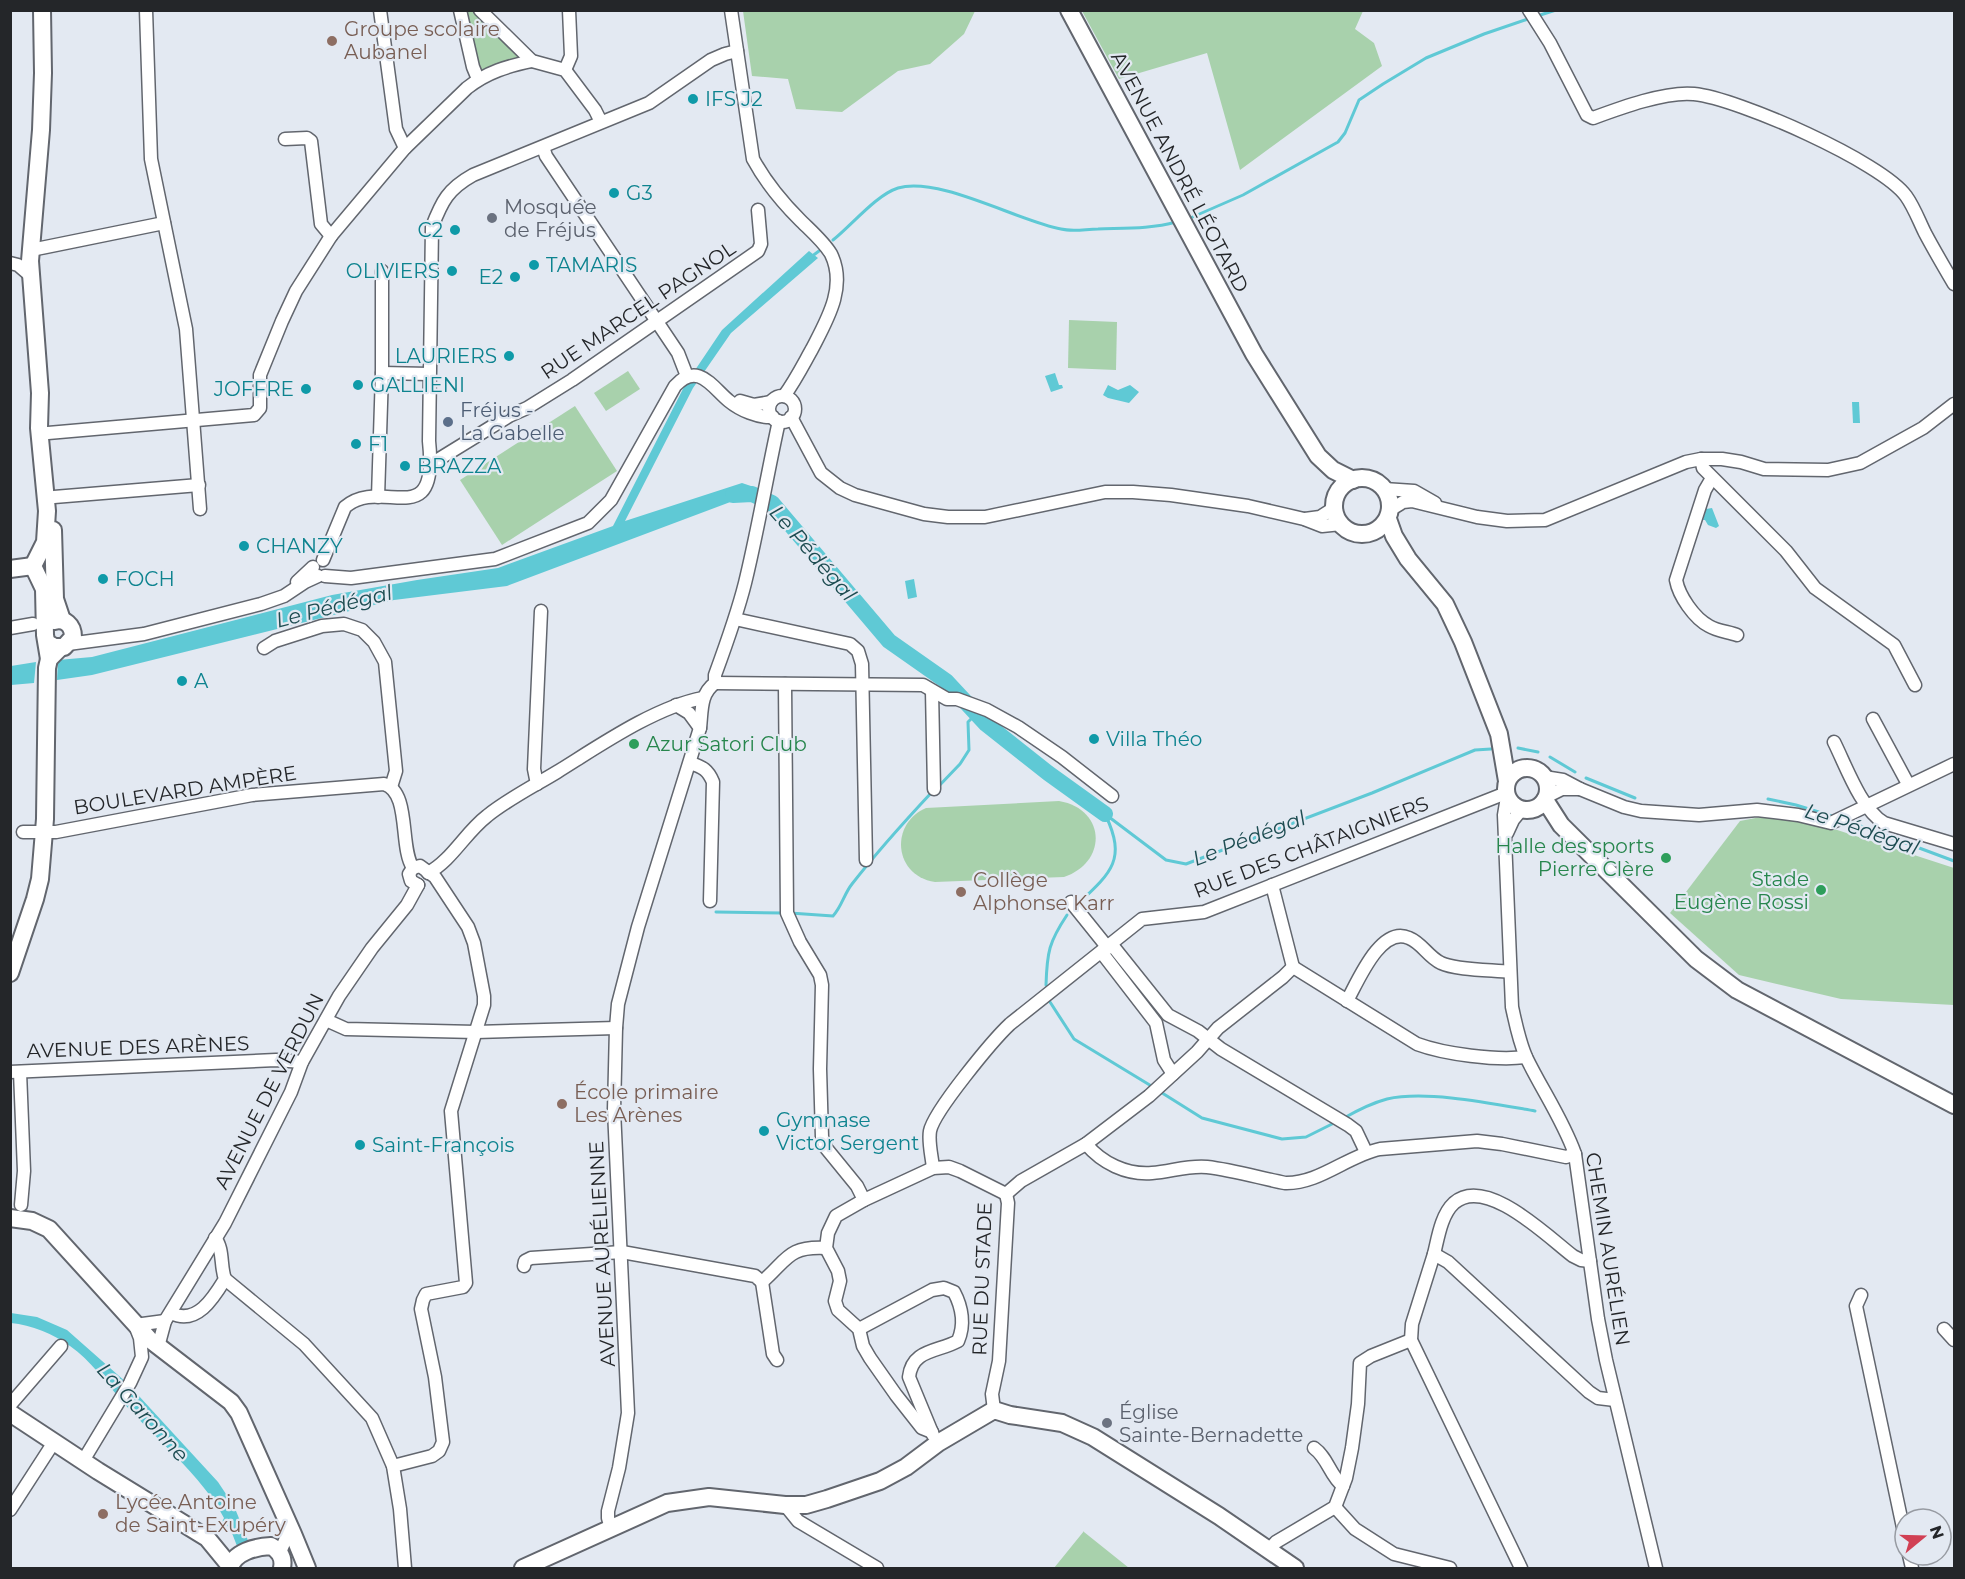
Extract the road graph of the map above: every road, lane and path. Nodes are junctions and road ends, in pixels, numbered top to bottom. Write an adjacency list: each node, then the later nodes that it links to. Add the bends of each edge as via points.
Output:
1 (42, 10): 22 (main road, via 43,73)
2 (48, 10): 22 (main road, via 46,112)
3 (146, 10): 20 (street, via 152,159)
4 (380, 10): 18 (street, via 396,129)
5 (460, 10): 14 (street)
6 (480, 10): 12 (street)
7 (569, 10): 13 (street, via 571,56)
8 (731, 10): 11 (street)
9 (1069, 10): 28 (main road, AVENUE ANDRÉ LÉOTARD)
10 (1532, 16): 26 (street, via 1587,115 1593,118 1658,97 1693,93 1798,129 1889,178 1906,196)
11 (737, 51): 15 (street, via 711,60 649,103); 33 (street, via 753,159 779,199 830,253 837,279 827,322)
12 (532, 62): 13 (street); 14 (street, via 512,65)
13 (565, 70): 15 (street)
14 (478, 79): 18 (street)
15 (601, 122): 17 (street)
16 (285, 139): 21 (street, via 311,141 321,224)
17 (543, 147): 27 (street); 31 (street, via 473,175 444,199 432,227)
18 (405, 148): 21 (street)
19 (758, 210): 27 (street, RUE MARCEL PAGNOL, via 758,251)
20 (164, 223): 22 (street); 37 (street, via 186,329)
21 (331, 236): 37 (street, via 282,321 260,375 260,408 254,415)
22 (34, 248): 23 (street); 25 (main road); 38 (main road)
23 (10, 262): 25 (street)
24 (382, 271): 30 (street)
25 (32, 277): 55 (main road, via 46,493)
26 (1954, 284)
27 (655, 321): 29 (street); 40 (street, RUE MARCEL PAGNOL, via 527,408)
28 (1254, 354): 42 (main road, AVENUE ANDRÉ LÉOTARD, via 1318,456 1333,470); 47 (main road, AVENUE ANDRÉ LÉOTARD, via 1302,446 1330,485)
29 (690, 372): 32 (street); 57 (street, via 675,386 611,500 588,523 495,559 351,578)
30 (382, 373): 31 (street); 46 (street)
31 (429, 374): 40 (street)
32 (720, 388): 34 (street, via 746,404); 36 (street, via 740,408 763,417)
33 (784, 396): 34 (street); 36 (street, via 794,404 794,413)
34 (771, 402): 36 (street, via 769,410)
35 (1954, 404): 39 (street, via 1923,428 1860,463 1828,470 1764,469 1732,460)
36 (781, 418): 51 (street, via 799,429 821,473 840,488 924,514 985,517 1105,492 1133,492 1248,506); 59 (street)
37 (194, 420): 38 (street); 43 (street)
38 (48, 433): 45 (main road)
39 (1701, 459): 41 (street); 49 (street, via 1545,520 1497,520)
40 (431, 464): 46 (street, via 419,495)
41 (1712, 478): 61 (street, via 1677,580 1678,590 1709,626); 67 (street, via 1786,551 1815,588 1894,645)
42 (1353, 480): 44 (main road, via 1370,479); 47 (main road, via 1341,488)
43 (199, 485): 45 (street); 48 (street)
44 (1384, 489): 49 (street, via 1414,491); 50 (main road, via 1390,502)
45 (54, 497): 55 (main road)
46 (378, 497): 57 (street, via 356,499 345,507)
47 (1334, 505): 51 (street, via 1320,517); 52 (main road)
48 (200, 508)
49 (1443, 509): 50 (street, via 1412,501 1404,502)
50 (1389, 514): 53 (main road, via 1379,529); 54 (main road, via 1394,536)
51 (1304, 519): 52 (street, via 1322,526)
52 (1341, 524): 53 (main road, via 1353,533)
53 (1367, 534): 54 (main road)
54 (1408, 559): 73 (main road, via 1445,604)
55 (44, 565): 56 (main road); 62 (main road, via 44,589)
56 (10, 569)
57 (322, 569): 62 (street, via 284,596 261,604 144,634)
58 (541, 611): 79 (street, via 534,770)
59 (735, 619): 64 (street); 66 (street, via 850,644 858,651)
60 (10, 628): 62 (street)
61 (1737, 635)
62 (54, 639): 89 (main road, via 47,685)
63 (264, 648): 81 (street, via 322,626 344,624 362,630 374,642 385,662 396,771)
64 (715, 683): 65 (street); 69 (street)
65 (785, 684): 66 (street); 120 (street, via 787,913 822,985 822,1137)
66 (863, 684): 68 (street, via 923,686); 92 (street)
67 (1915, 685)
68 (932, 691): 82 (street); 85 (street, via 978,707 1018,728)
69 (703, 698): 70 (street); 72 (street, AVENUE AURÉLIENNE)
70 (676, 705): 72 (street, via 689,713); 79 (street)
71 (1873, 719): 80 (street)
72 (700, 728): 75 (street, AVENUE AURÉLIENNE)
73 (1499, 734): 77 (main road, via 1515,757); 84 (main road)
74 (1834, 742): 87 (street)
75 (690, 763): 97 (street, via 703,767 713,782); 107 (street, AVENUE AURÉLIENNE, via 638,927 618,1004)
76 (1954, 764): 80 (street)
77 (1528, 767): 78 (main road); 84 (main road, via 1515,770)
78 (1544, 777): 83 (street, via 1563,780); 86 (main road, via 1548,790)
79 (537, 784): 94 (street, via 488,815)
80 (1908, 784): 87 (street)
81 (391, 787): 89 (street, BOULEVARD AMPÈRE, via 376,784 252,795); 93 (street, via 400,801 407,854)
82 (934, 789)
83 (1580, 789): 86 (street, via 1562,789); 87 (street, via 1641,811 1699,815 1757,810 1798,814 1831,823)
84 (1507, 790): 86 (main road, via 1511,803); 90 (street, CHEMIN AURÉLIEN); 96 (street, RUE DES CHÂTAIGNIERS)
85 (1112, 796)
86 (1537, 804): 90 (street, via 1513,820); 114 (main road, via 1715,975)
87 (1862, 809): 91 (street, via 1884,823)
88 (23, 832): 89 (street, BOULEVARD AMPÈRE)
89 (44, 832): 102 (main road, via 40,879)
90 (1506, 834): 101 (street, CHEMIN AURÉLIEN)
91 (1954, 844)
92 (866, 860)
93 (413, 868): 94 (street, via 424,867); 95 (street, via 410,878)
94 (428, 873): 95 (street, via 427,880); 108 (street, via 435,877 468,927 474,943 484,1005)
95 (418, 885): 105 (street, AVENUE DE VERDUN)
96 (1272, 885): 99 (street, RUE DES CHÂTAIGNIERS, via 1204,912 1142,919); 100 (street)
97 (710, 901)
98 (1071, 903): 99 (street)
99 (1107, 948): 104 (street); 106 (street); 118 (street, RUE DES CHÂTAIGNIERS, via 993,1040 930,1131)
100 (1293, 967): 103 (street); 109 (street)
101 (1510, 972): 103 (street, via 1444,965 1412,938 1401,935 1387,939 1376,951); 110 (street, CHEMIN AURÉLIEN, via 1512,1007)
102 (10, 973)
103 (1347, 1001): 110 (street, via 1432,1050 1512,1059)
104 (1168, 1015): 106 (street); 109 (street)
105 (326, 1020): 108 (street, via 346,1029); 111 (street, AVENUE DE VERDUN)
106 (1156, 1023): 113 (street, via 1164,1060)
107 (616, 1028): 108 (street); 124 (street, AVENUE AURÉLIENNE, via 614,1110)
108 (476, 1032): 148 (street, via 451,1111 466,1283 463,1287 426,1294 421,1309 443,1442 432,1456)
109 (1208, 1039): 113 (street); 116 (street, via 1348,1125 1356,1131)
110 (1526, 1057): 117 (street, CHEMIN AURÉLIEN)
111 (302, 1062): 112 (street, AVENUE DES ARÈNES); 122 (street, AVENUE DE VERDUN, via 291,1092)
112 (15, 1072): 121 (street, via 24,1171)
113 (1173, 1074): 115 (street)
114 (1954, 1106)
115 (1086, 1144): 116 (street, via 1112,1165 1131,1172 1206,1167 1296,1184); 119 (street, via 1021,1181)
116 (1366, 1152): 117 (street, via 1477,1142 1566,1156)
117 (1575, 1154): 126 (street, CHEMIN AURÉLIEN)
118 (933, 1168): 119 (street, RUE DU STADE, via 949,1167); 120 (street)
119 (1006, 1194): 142 (street, RUE DU STADE)
120 (864, 1200): 123 (street, via 837,1216)
121 (16, 1212): 132 (main road, via 49,1229)
122 (215, 1238): 128 (street); 131 (street, AVENUE DE VERDUN)
123 (826, 1248): 129 (street, via 794,1251); 133 (street, via 840,1281 835,1301 838,1310)
124 (622, 1252): 127 (street, via 531,1258); 129 (street, via 755,1276); 155 (street, AVENUE AURÉLIENNE, via 628,1413 608,1511)
125 (1434, 1254): 126 (street, via 1446,1215 1454,1203 1478,1196 1496,1200 1573,1256); 135 (street, via 1412,1324); 140 (street, via 1448,1262 1589,1392 1598,1398)
126 (1590, 1261): 140 (street, CHEMIN AURÉLIEN)
127 (524, 1266)
128 (225, 1279): 131 (street, via 200,1311); 148 (street, via 304,1344 372,1418)
129 (762, 1282): 139 (street)
130 (1861, 1295): 152 (street, via 1856,1306)
131 (168, 1317): 132 (street); 138 (street, AVENUE DE VERDUN)
132 (135, 1325): 138 (main road); 147 (street, via 142,1357)
133 (859, 1329): 144 (street, via 863,1346 885,1381 913,1418); 144 (street, via 932,1290 944,1288 954,1292 963,1331 958,1341 924,1353 910,1367 909,1377)
134 (1944, 1329): 136 (street)
135 (1411, 1340): 149 (street, via 1360,1363 1354,1437); 166 (street)
136 (1954, 1340)
137 (62, 1346): 141 (street)
138 (158, 1347): 154 (main road, via 231,1402)
139 (777, 1360)
140 (1615, 1400): 167 (street, CHEMIN AURÉLIEN)
141 (10, 1405)
142 (994, 1410): 144 (main road); 156 (main road, via 1062,1423 1093,1437)
143 (10, 1413): 145 (main road)
144 (935, 1438): 150 (main road, via 906,1467 880,1481 827,1500)
145 (54, 1442): 147 (main road); 153 (street)
146 (1314, 1448): 149 (street)
147 (83, 1461): 158 (main road, via 207,1538)
148 (393, 1466): 161 (street)
149 (1343, 1486): 151 (street)
150 (785, 1505): 155 (main road, via 709,1497 686,1499 667,1503); 163 (street, via 798,1521)
151 (1335, 1507): 156 (street, via 1276,1542); 165 (street, via 1355,1529 1394,1554)
152 (1899, 1507)
153 (10, 1510)
154 (289, 1526): 157 (street); 160 (main road)
155 (611, 1528): 162 (main road)
156 (1269, 1551): 164 (main road)
157 (281, 1561): 158 (main road, via 271,1546 238,1556); 159 (main road)
158 (230, 1567)
159 (300, 1569)
160 (307, 1569)
161 (405, 1569)
162 (523, 1569)
163 (877, 1569)
164 (1294, 1569)
165 (1450, 1569)
166 (1521, 1569)
167 (1656, 1569)

